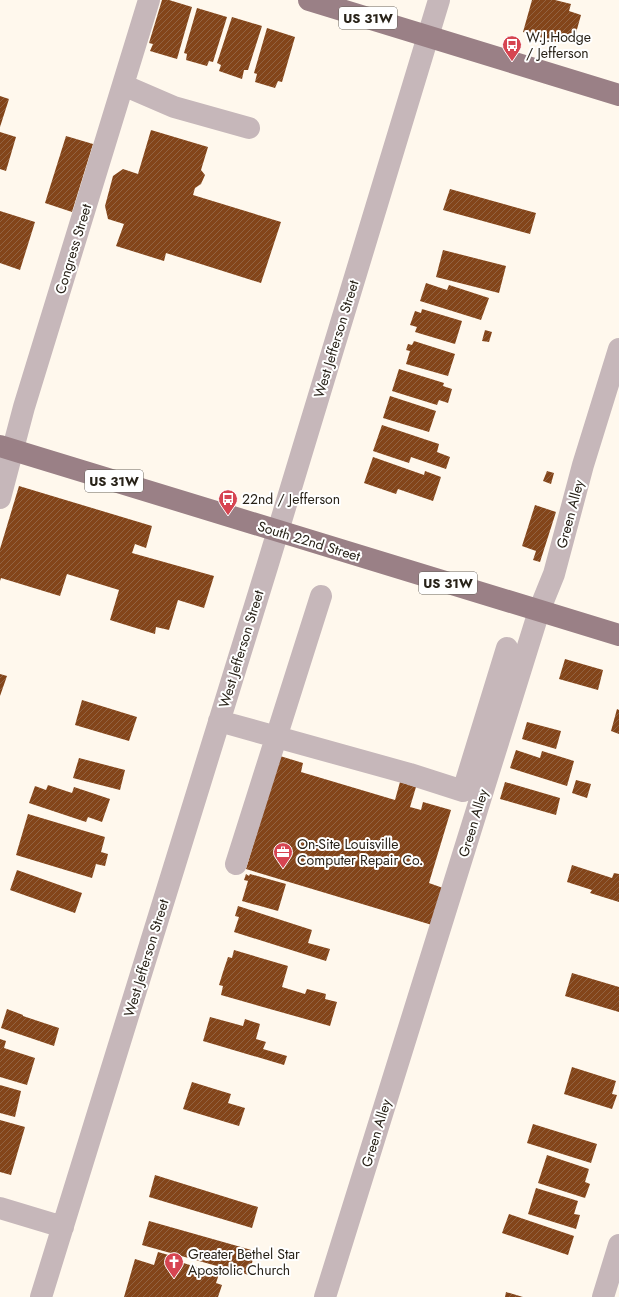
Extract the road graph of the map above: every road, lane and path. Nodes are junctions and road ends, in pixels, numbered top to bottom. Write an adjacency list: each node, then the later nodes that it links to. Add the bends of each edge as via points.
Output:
1 (150, 0): 5 (street, Congress Street)
2 (309, 0): 4 (main road, US 31W)
3 (439, 0): 4 (street, West Jefferson Street)
4 (428, 37): 6 (main road, US 31W); 11 (street, West Jefferson Street)
5 (123, 85): 7 (street, via 174,107); 9 (street, Congress Street, via 24,407)
6 (619, 95)
7 (249, 128)
8 (619, 350): 13 (street, Green Alley, via 583,465 554,574)
9 (6, 448): 10 (street, Congress Street); 11 (main road, South 22nd Street / US 31W)
10 (0, 498)
11 (277, 531): 13 (main road, South 22nd Street / US 31W); 16 (street, West Jefferson Street)
12 (320, 596): 17 (street)
13 (539, 611): 14 (main road, South 22nd Street / US 31W); 23 (street, Green Alley)
14 (619, 635)
15 (507, 648): 17 (street, via 463,791)
16 (219, 721): 17 (street); 20 (street, West Jefferson Street)
17 (276, 736): 18 (street)
18 (236, 864)
19 (0, 1208): 20 (street)
20 (63, 1227): 22 (street, West Jefferson Street)
21 (619, 1245): 24 (street)
22 (41, 1297)
23 (325, 1297)
24 (603, 1297)

